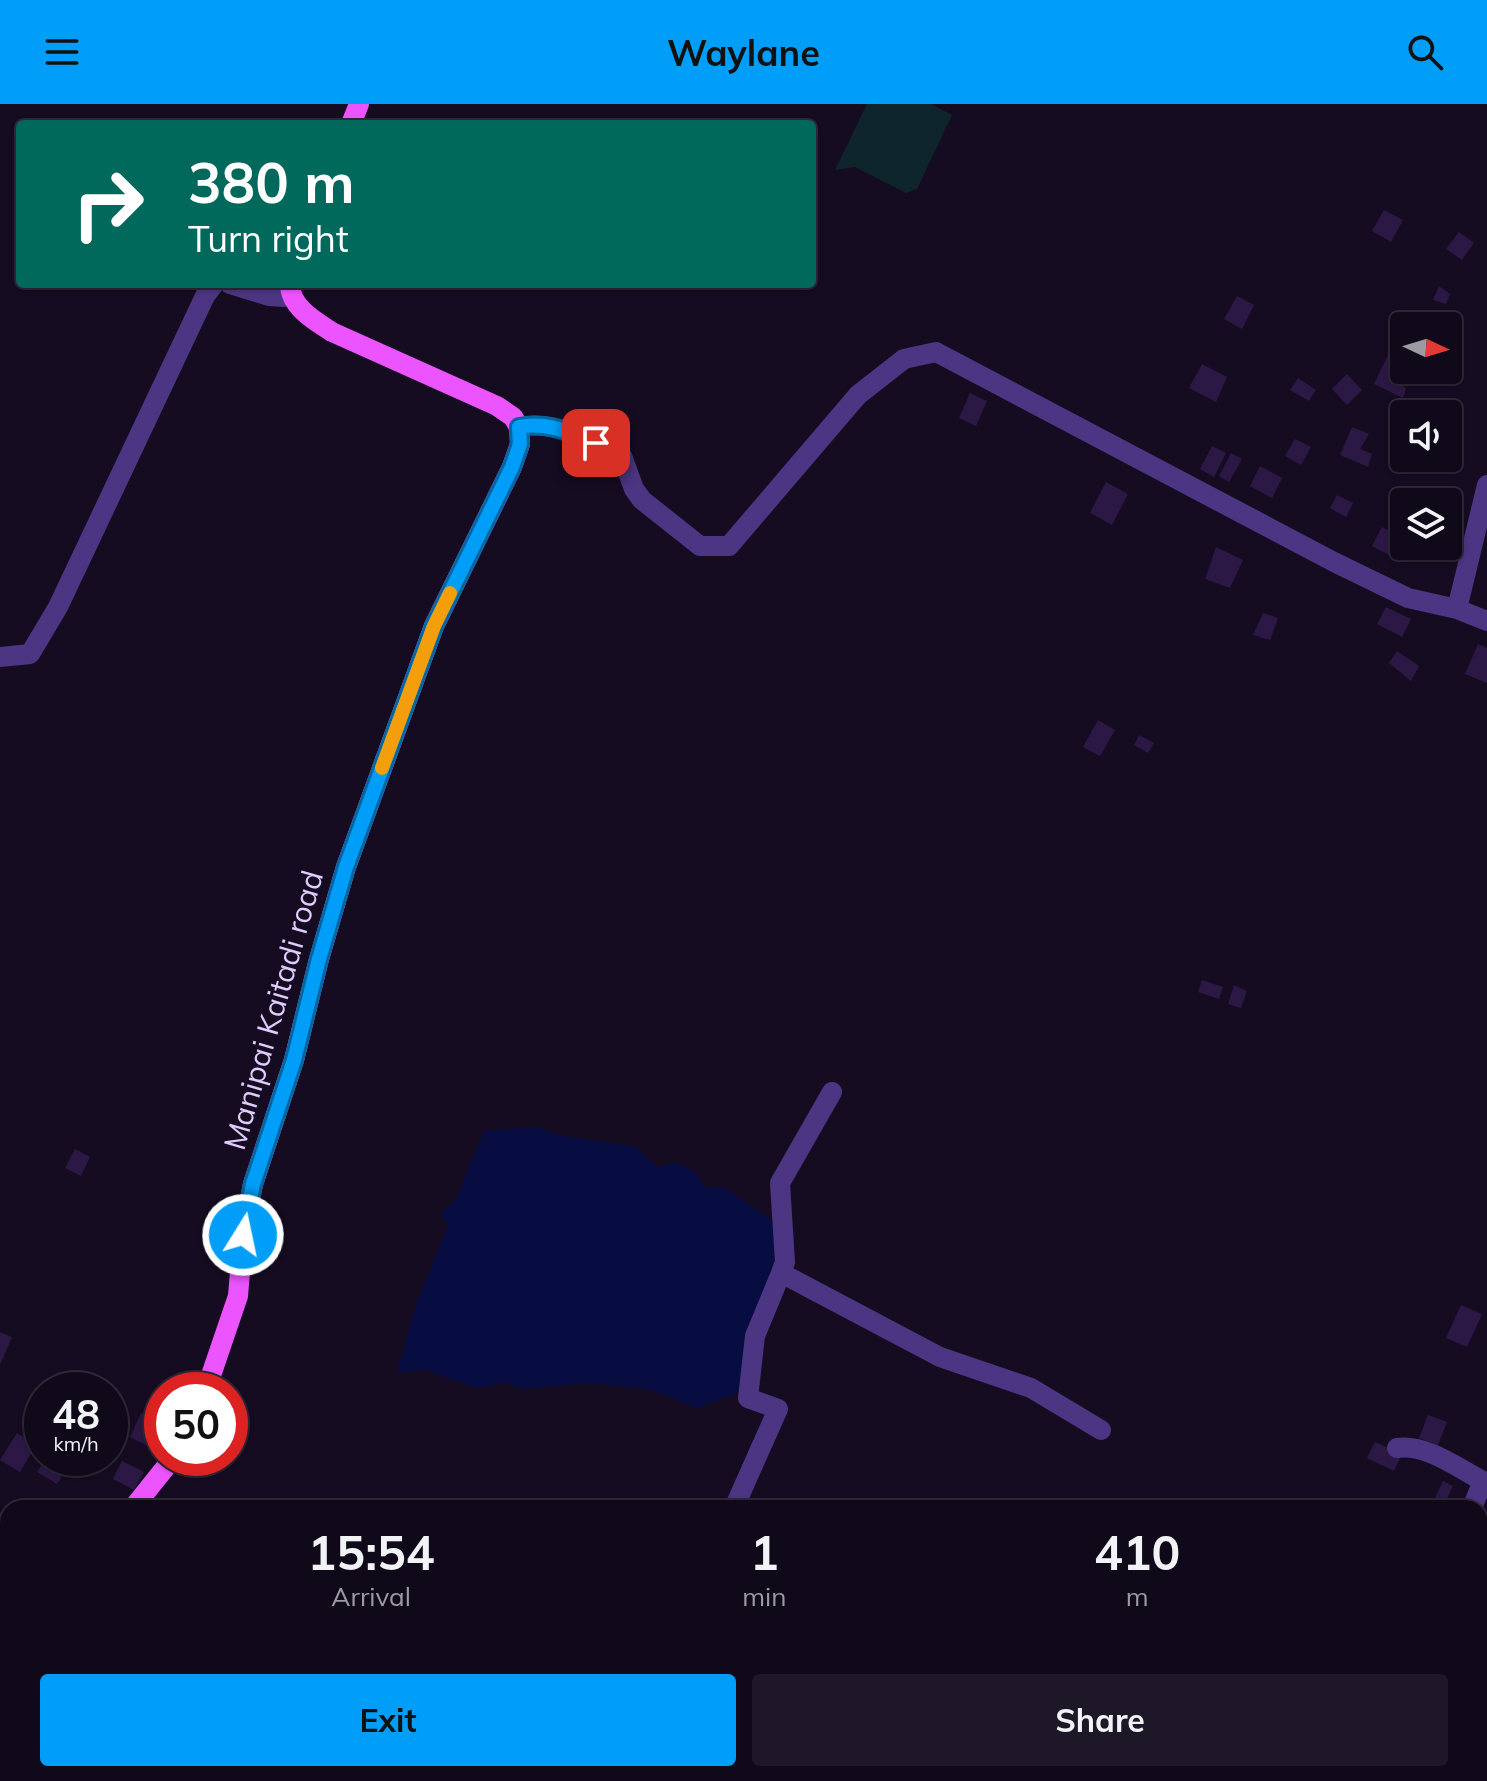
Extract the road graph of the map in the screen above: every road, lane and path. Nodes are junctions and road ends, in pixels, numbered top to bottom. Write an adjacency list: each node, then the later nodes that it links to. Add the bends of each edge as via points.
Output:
1 (211, 288): 8 (street, via 58,607 30,654)
2 (243, 288): 3 (street, via 284,297)
3 (290, 288): 4 (main road, via 307,315 332,332 497,406)
4 (519, 427): 6 (street, via 554,426 622,456 642,500 700,546 729,546 858,395 904,359 936,352 1334,562 1408,598); 11 (main road, Manipai Kaitadi road, via 512,467 434,626 346,867 294,1060 253,1184 238,1296)
5 (1487, 485): 6 (street)
6 (1457, 609): 7 (street)
7 (1487, 621)
8 (0, 657)
9 (832, 1092): 10 (street, via 780,1183 785,1262)
10 (781, 1273): 12 (street, via 940,1357 1031,1388); 17 (street, via 755,1336 748,1398 778,1409)
11 (212, 1372)
12 (1101, 1430)
13 (1397, 1448): 15 (street, via 1408,1446 1450,1462)
14 (159, 1476): 16 (main road)
15 (1485, 1482): 18 (street)
16 (139, 1500)
17 (738, 1500)
18 (1476, 1500)

